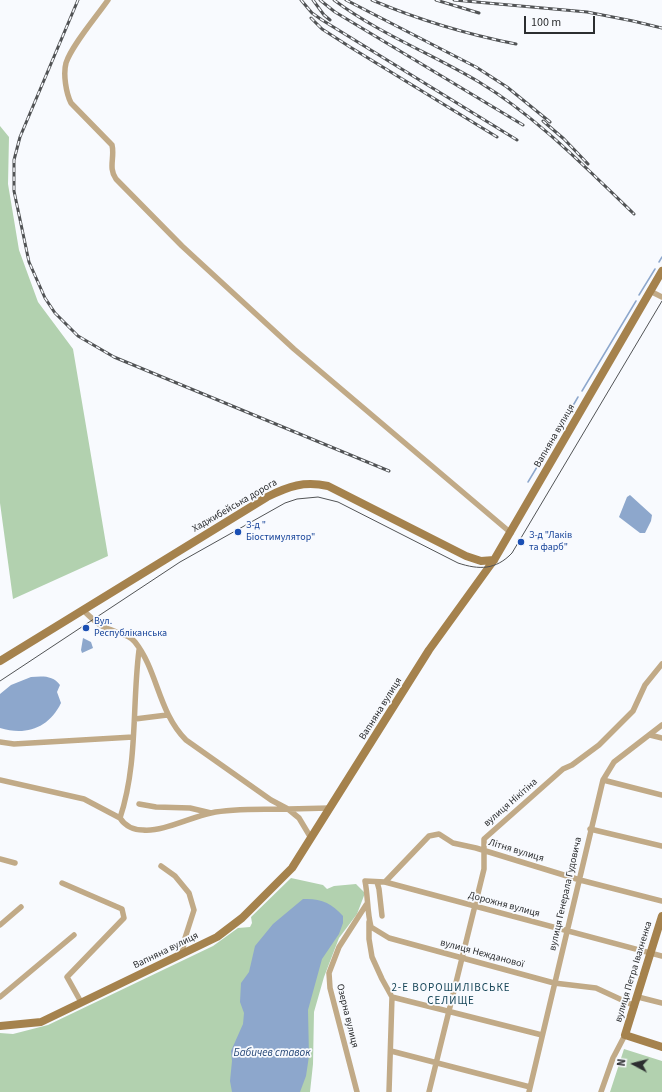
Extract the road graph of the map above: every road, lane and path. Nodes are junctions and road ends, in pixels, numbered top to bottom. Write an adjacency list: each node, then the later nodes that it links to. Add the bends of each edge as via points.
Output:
1 (108, 0): 5 (street, via 73,50 65,71 71,103 112,145 114,154 111,171 116,179 182,246 294,349)
2 (662, 271): 3 (street, Вапняна вулиця)
3 (650, 291): 4 (street); 5 (street, Вапняна вулиця)
4 (662, 297)
5 (511, 533): 6 (street, Вапняна вулиця)
6 (494, 560): 7 (street, Хаджибейська дорога, via 481,561 466,556 328,486 312,483 283,489 267,496); 22 (street, Вапняна вулиця, via 429,650)
7 (84, 610): 8 (street, via 98,624 131,639); 9 (street, Хаджибейська дорога)
8 (139, 649): 11 (street); 12 (street)
9 (0, 661)
10 (662, 664): 29 (street, вулиця Нікітіна, via 645,685 633,711 599,745 563,769 486,836 483,842)
11 (168, 715): 12 (street); 23 (street, via 178,733 186,740 270,800)
12 (135, 719): 15 (street)
13 (662, 725): 14 (street, вулиця Генерала Гудовича)
14 (650, 735): 16 (street); 19 (street, вулиця Генерала Гудовича, via 614,762)
15 (133, 737): 17 (street, via 14,744); 25 (street, via 127,788)
16 (662, 738)
17 (0, 742)
18 (0, 780): 25 (street, via 84,799)
19 (603, 780): 20 (street); 26 (street, вулиця Генерала Гудовича)
20 (662, 795)
21 (139, 804): 24 (street, via 190,808)
22 (330, 808): 23 (street); 27 (street, Вапняна вулиця)
23 (288, 809): 24 (street); 27 (street, via 299,818)
24 (212, 813): 25 (street, via 144,831 132,828)
25 (120, 818)
26 (590, 829): 28 (street); 33 (street, вулиця Генерала Гудовича)
27 (311, 838): 49 (street, Вапняна вулиця, via 292,868 242,918 217,937)
28 (662, 846)
29 (484, 851): 33 (street, Літня вулиця); 36 (street, Літня вулиця, via 453,844 439,834 432,835); 41 (street, вулиця Нікітіна, via 484,869)
30 (0, 859): 31 (street)
31 (15, 863)
32 (161, 866): 49 (street, via 175,876 189,893 194,910)
33 (580, 880): 38 (street, Літня вулиця); 46 (street, вулиця Генерала Гудовича)
34 (365, 881): 35 (street, Дорожня вулиця); 39 (street, вулиця Нежданової)
35 (377, 882): 36 (street, Дорожня вулиця); 42 (street)
36 (385, 882): 41 (street, Дорожня вулиця)
37 (62, 883): 56 (street, via 122,909 124,918 67,977)
38 (662, 901)
39 (366, 905): 44 (street, вулиця Нежданової); 67 (street, Озерна вулиця, via 339,947 329,973 330,988)
40 (21, 907): 45 (street)
41 (475, 907): 46 (street, Дорожня вулиця); 51 (street, вулиця Нікітіна)
42 (382, 916)
43 (662, 916): 48 (street, вулиця Петра Івахненка)
44 (370, 920): 51 (street, вулиця Нежданової, via 371,926 389,938); 54 (street, via 368,939 372,957)
45 (0, 925)
46 (567, 931): 48 (street, Дорожня вулиця); 52 (street, вулиця Генерала Гудовича)
47 (74, 935): 53 (street)
48 (652, 953): 50 (street, Дорожня вулиця); 55 (street, вулиця Петра Івахненка)
49 (182, 954): 56 (street, Вапняна вулиця)
50 (662, 956)
51 (462, 959): 52 (street, вулиця Нежданової); 59 (street, вулиця Нікітіна)
52 (554, 983): 58 (street, вулиця Нежданової, via 596,988); 61 (street, вулиця Генерала Гудовича)
53 (0, 997)
54 (392, 997): 59 (street); 64 (street)
55 (638, 997): 57 (street); 58 (street, вулиця Петра Івахненка)
56 (81, 1002): 60 (street, Вапняна вулиця, via 41,1022)
57 (662, 1003)
58 (635, 1006): 62 (street, вулиця Петра Івахненка)
59 (449, 1011): 61 (street); 65 (street, вулиця Нікітіна)
60 (0, 1026)
61 (542, 1035): 66 (street, вулиця Генерала Гудовича)
62 (625, 1035): 63 (street); 70 (street, via 613,1058)
63 (662, 1047)
64 (391, 1052): 65 (street); 68 (street)
65 (436, 1063): 66 (street); 69 (street, вулиця Нікітіна)
66 (530, 1089)
67 (357, 1092)
68 (389, 1092)
69 (429, 1092)
70 (601, 1092)

